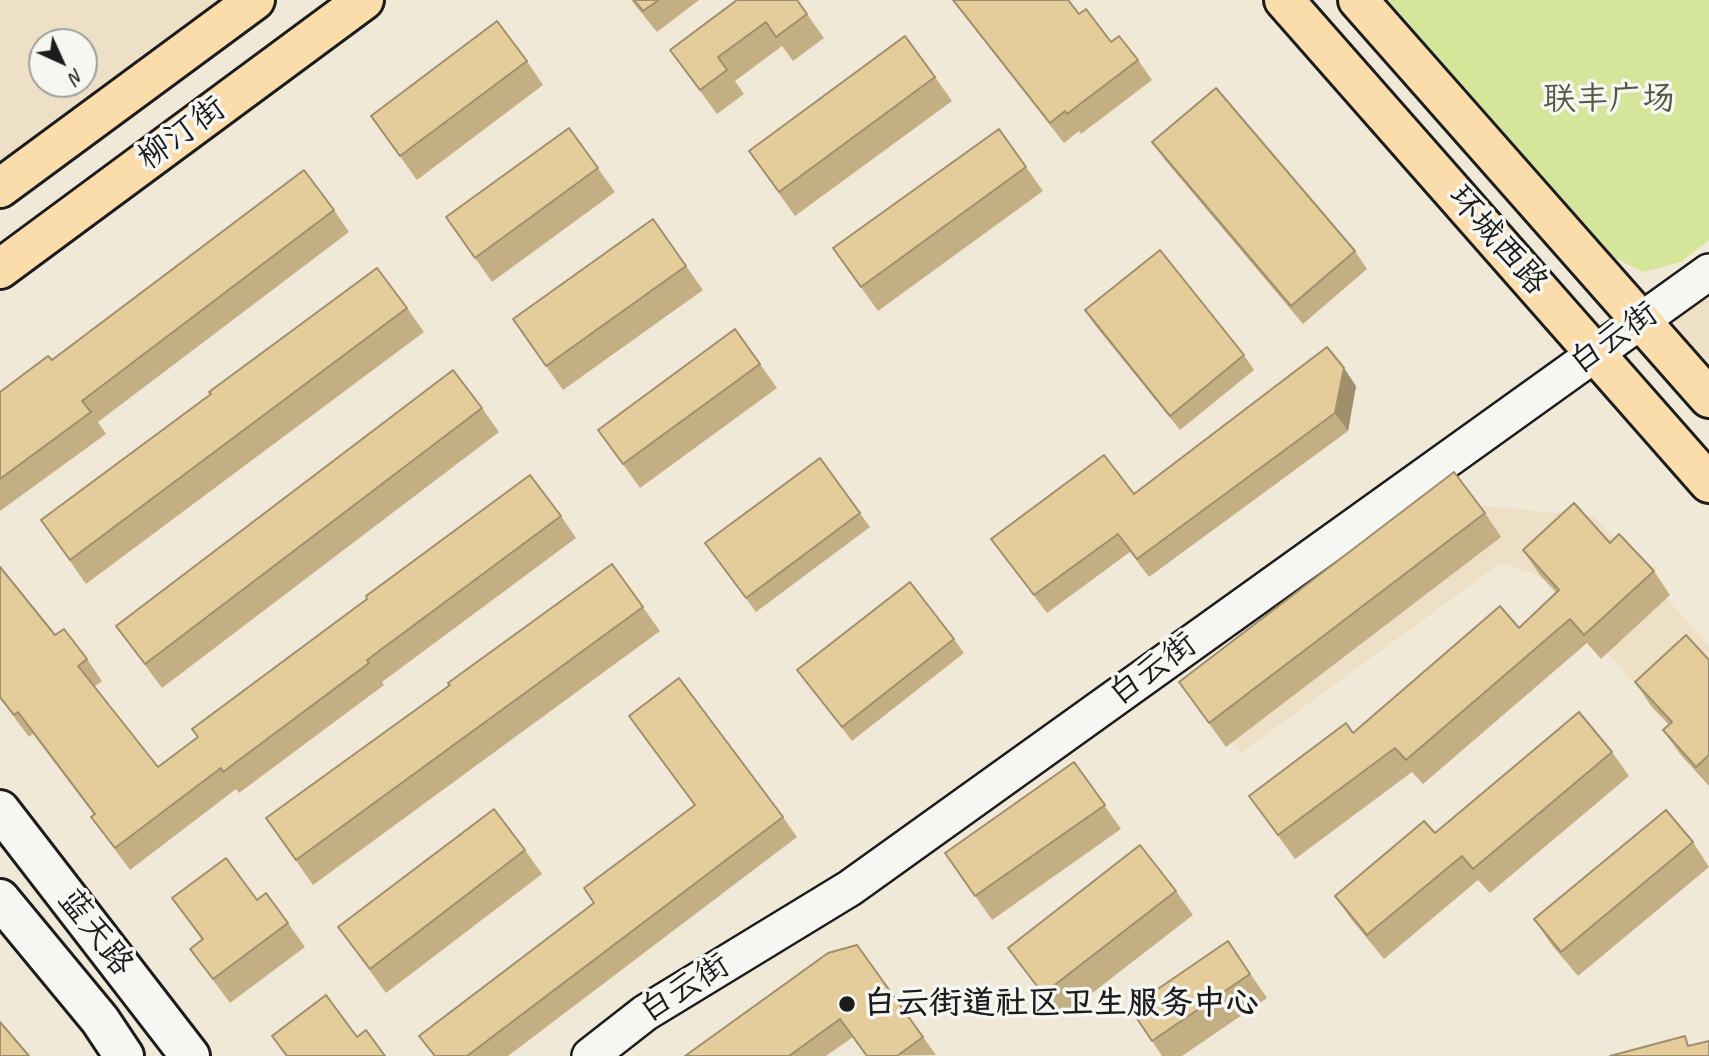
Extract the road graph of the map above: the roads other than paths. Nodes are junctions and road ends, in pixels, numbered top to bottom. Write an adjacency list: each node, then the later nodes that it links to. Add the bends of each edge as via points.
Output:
1 (256, 0): 5 (main road, 柳汀街)
2 (364, 0): 6 (main road, 柳汀街)
3 (1284, 0): 9 (main road, 环城西路)
4 (1357, 0): 8 (main road, 环城西路)
5 (0, 188)
6 (0, 269)
7 (1709, 272): 8 (street, 白云街)
8 (1641, 321): 9 (street, 白云街); 10 (main road, 环城西路)
9 (1595, 352): 11 (main road, 环城西路); 16 (street, 白云街, via 850,888 645,1013)
10 (1709, 398)
11 (1709, 483)
12 (0, 810): 15 (street, 蓝天路)
13 (0, 899): 14 (street, 蓝天路)
14 (124, 1056)
15 (190, 1056)
16 (590, 1056)

